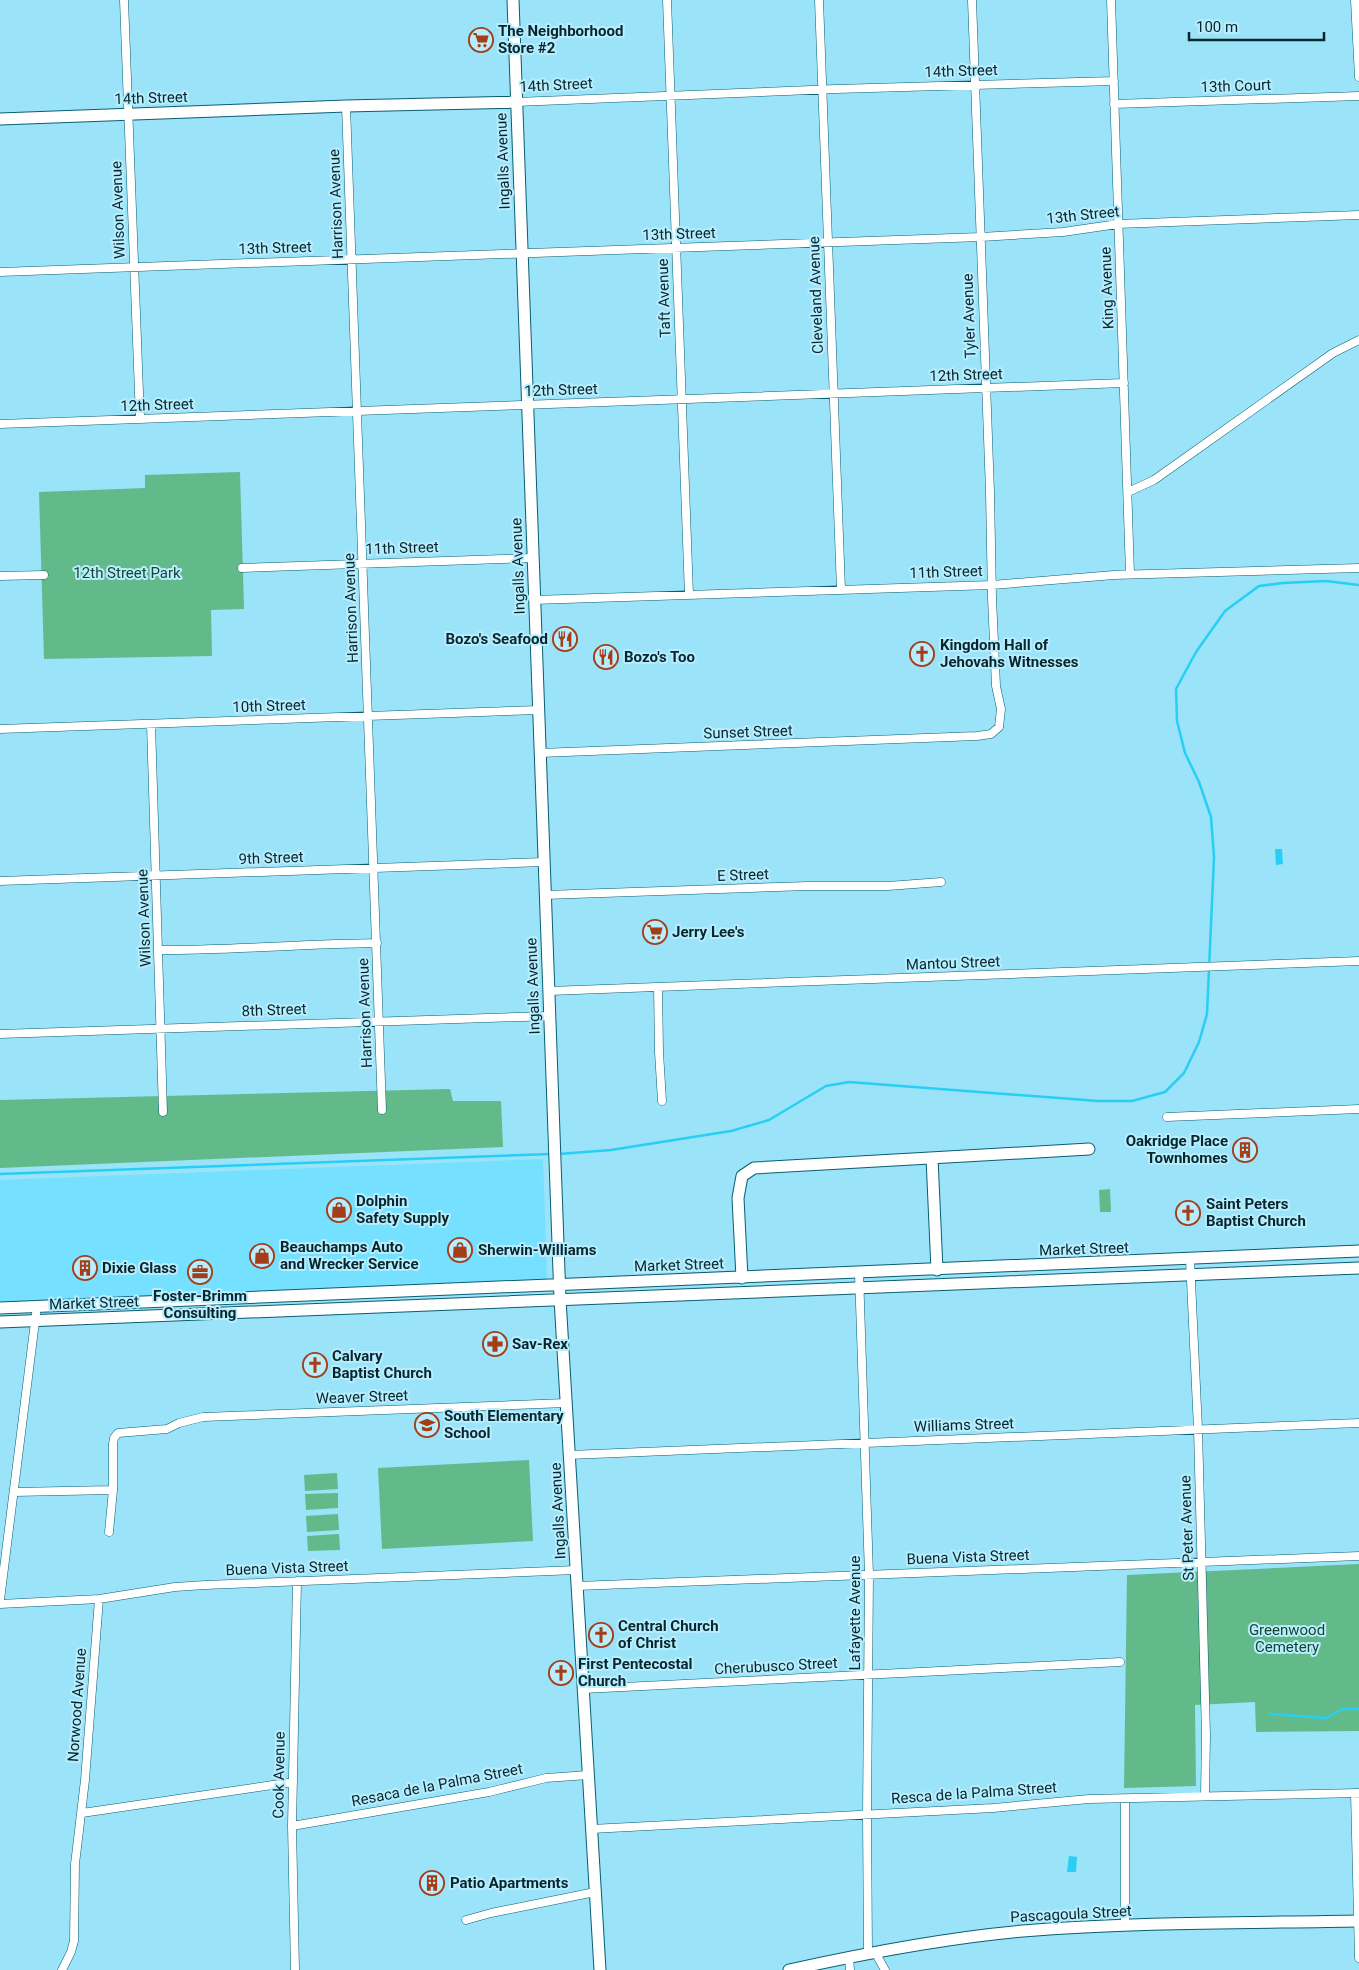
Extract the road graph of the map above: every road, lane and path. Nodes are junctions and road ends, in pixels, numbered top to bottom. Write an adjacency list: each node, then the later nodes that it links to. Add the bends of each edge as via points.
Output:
1 (124, 0): 17 (street, Wilson Avenue)
2 (513, 0): 14 (street, Ingalls Avenue)
3 (667, 0): 12 (street, Taft Avenue)
4 (820, 0): 11 (street, Cleveland Avenue)
5 (972, 0): 10 (street, Tyler Avenue)
6 (1111, 0): 9 (street, King Avenue)
7 (1355, 0): 8 (street)
8 (1359, 77)
9 (1114, 81): 10 (street, 14th Street); 15 (street, King Avenue)
10 (975, 85): 11 (street, 14th Street); 21 (street, Tyler Avenue)
11 (823, 90): 12 (street, 14th Street); 22 (street, Cleveland Avenue)
12 (670, 96): 14 (street, 14th Street); 23 (street, Taft Avenue)
13 (1359, 96): 15 (street, 13th Court)
14 (516, 102): 16 (street, 14th Street); 24 (street, Ingalls Avenue)
15 (1114, 104): 20 (street, King Avenue)
16 (346, 106): 17 (street, 14th Street); 25 (street, Harrison Avenue)
17 (128, 114): 18 (street, 14th Street); 26 (street, Wilson Avenue)
18 (0, 119)
19 (1359, 215): 20 (street, 13th Street)
20 (1118, 224): 21 (street, 13th Street, via 1063,232); 29 (street, King Avenue)
21 (980, 237): 22 (street, 13th Street); 30 (street, Tyler Avenue)
22 (828, 242): 23 (street, 13th Street); 31 (street, Cleveland Avenue)
23 (676, 248): 24 (street, 13th Street); 32 (street, Taft Avenue)
24 (522, 253): 25 (street, 13th Street); 33 (street, Ingalls Avenue)
25 (352, 259): 26 (street, 13th Street); 34 (street, Harrison Avenue)
26 (134, 267): 27 (street, 13th Street); 35 (street, Wilson Avenue)
27 (0, 272)
28 (1359, 340): 37 (street, via 1333,353 1154,480)
29 (1124, 383): 30 (street, 12th Street); 37 (street, King Avenue)
30 (986, 388): 31 (street, 12th Street); 47 (street, Tyler Avenue)
31 (834, 394): 32 (street, 12th Street); 48 (street, Cleveland Avenue)
32 (682, 399): 33 (street, 12th Street); 49 (street, Taft Avenue)
33 (527, 405): 34 (street, 12th Street); 38 (street, Ingalls Avenue)
34 (357, 411): 35 (street, 12th Street); 39 (street, Harrison Avenue)
35 (140, 419): 36 (street, 12th Street)
36 (0, 424)
37 (1128, 492): 43 (street, King Avenue)
38 (533, 558): 39 (street, 11th Street); 50 (street, Ingalls Avenue)
39 (363, 563): 40 (street, 11th Street); 53 (street, Harrison Avenue)
40 (242, 568)
41 (1359, 568): 42 (street, 11th Street)
42 (1263, 572): 43 (street, 11th Street); 46 (street)
43 (1130, 574): 47 (street, 11th Street)
44 (44, 575): 45 (street)
45 (0, 576)
46 (1264, 580)
47 (992, 585): 48 (street, 11th Street); 51 (street, Tyler Avenue)
48 (841, 590): 49 (street, 11th Street)
49 (689, 595): 50 (street, 11th Street)
50 (534, 600): 52 (street, Ingalls Avenue)
51 (994, 660): 56 (street, Sunset Street, via 1001,709 1000,727 991,734)
52 (539, 710): 53 (street, 10th Street); 56 (street, Ingalls Avenue)
53 (368, 716): 54 (street, 10th Street); 58 (street, Harrison Avenue)
54 (151, 724): 55 (street, 10th Street); 59 (street, Wilson Avenue)
55 (0, 729)
56 (540, 753): 57 (street, Ingalls Avenue)
57 (544, 862): 58 (street, 9th Street); 62 (street, Ingalls Avenue)
58 (374, 868): 59 (street, 9th Street); 63 (street, Harrison Avenue)
59 (156, 875): 60 (street, 9th Street); 64 (street, Wilson Avenue)
60 (0, 881)
61 (941, 882): 62 (street, E Street)
62 (545, 895): 67 (street, Ingalls Avenue)
63 (376, 943): 64 (street); 69 (street, Harrison Avenue)
64 (159, 950): 70 (street, Wilson Avenue)
65 (1359, 961): 66 (street, Mantou Street)
66 (658, 987): 67 (street, Mantou Street); 72 (street)
67 (549, 991): 68 (street, Ingalls Avenue)
68 (550, 1016): 69 (street, 8th Street); 86 (street, Ingalls Avenue)
69 (380, 1020): 70 (street, 8th Street); 74 (street, Harrison Avenue)
70 (161, 1028): 71 (street, 8th Street); 75 (street, Wilson Avenue)
71 (0, 1034)
72 (662, 1101)
73 (1359, 1109): 76 (street)
74 (382, 1110)
75 (163, 1112)
76 (1167, 1117)
77 (1089, 1149): 78 (street)
78 (932, 1158): 82 (street); 85 (street, via 754,1168 742,1176 738,1198)
79 (1359, 1251): 80 (street, Market Street)
80 (1190, 1260): 82 (street, Market Street); 84 (street, St Peter Avenue)
81 (1359, 1268): 84 (street, Market Street)
82 (937, 1270): 83 (street, Market Street)
83 (859, 1273): 85 (street, Market Street); 87 (street, Lafayette Avenue)
84 (1191, 1274): 87 (street, Market Street); 95 (street, St Peter Avenue)
85 (742, 1278): 86 (street, Market Street)
86 (560, 1285): 88 (street, Ingalls Avenue); 89 (street, Market Street)
87 (859, 1287): 88 (street, Market Street); 96 (street, Lafayette Avenue)
88 (560, 1299): 91 (street, Market Street); 93 (street, Ingalls Avenue)
89 (37, 1306): 90 (street, Market Street); 91 (street)
90 (0, 1308)
91 (34, 1320): 92 (street, Market Street); 99 (street)
92 (0, 1322)
93 (566, 1403): 97 (street, Ingalls Avenue); 98 (street, Weaver Street, via 203,1417 161,1430 118,1433 113,1444)
94 (1359, 1422): 95 (street, Williams Street)
95 (1198, 1429): 96 (street, Williams Street); 102 (street, St Peter Avenue)
96 (864, 1443): 97 (street, Williams Street); 104 (street, Lafayette Avenue)
97 (569, 1455): 103 (street, Ingalls Avenue)
98 (113, 1490): 99 (street); 100 (street)
99 (14, 1492): 108 (street)
100 (109, 1532)
101 (1359, 1556): 102 (street, Buena Vista Street)
102 (1201, 1562): 104 (street, Buena Vista Street); 116 (street, St Peter Avenue)
103 (576, 1570): 105 (street, Buena Vista Street); 106 (street, Ingalls Avenue)
104 (870, 1575): 106 (street, Buena Vista Street); 111 (street, Lafayette Avenue)
105 (297, 1581): 107 (street, Buena Vista Street, via 175,1587); 114 (street, Cook Avenue)
106 (577, 1586): 112 (street, Ingalls Avenue)
107 (99, 1599): 109 (street, Buena Vista Street); 118 (street, Norwood Avenue)
108 (0, 1600)
109 (0, 1604)
110 (1120, 1662): 111 (street, Cherubusco Street)
111 (869, 1675): 112 (street, Cherubusco Street); 119 (street, Lafayette Avenue)
112 (583, 1689): 113 (street, Ingalls Avenue)
113 (588, 1775): 120 (street, Resaca de la Palma Street, via 546,1778 481,1794); 121 (street, Ingalls Avenue)
114 (293, 1782): 118 (street); 120 (street, Cook Avenue)
115 (1357, 1793): 116 (street, Resca de la Palma Street); 124 (street)
116 (1205, 1796): 117 (street, Resca de la Palma Street)
117 (1125, 1799): 119 (street, Resca de la Palma Street); 125 (street)
118 (82, 1813): 129 (street, Norwood Avenue, via 75,1864 74,1941)
119 (867, 1815): 121 (street, Resca de la Palma Street); 126 (street, Lafayette Avenue)
120 (292, 1826): 130 (street, Cook Avenue)
121 (592, 1829): 122 (street, Ingalls Avenue)
122 (595, 1892): 123 (street); 131 (street, Ingalls Avenue)
123 (466, 1920)
124 (1358, 1921): 125 (street, Pascagoula Street); 128 (street)
125 (1125, 1926): 126 (street, Pascagoula Street, via 994,1934)
126 (871, 1952): 127 (street, Pascagoula Street); 134 (street)
127 (849, 1957): 132 (street, Pascagoula Street); 133 (street)
128 (1359, 1958)
129 (62, 1970)
130 (295, 1970)
131 (600, 1970)
132 (789, 1970)
133 (850, 1970)
134 (885, 1970)

